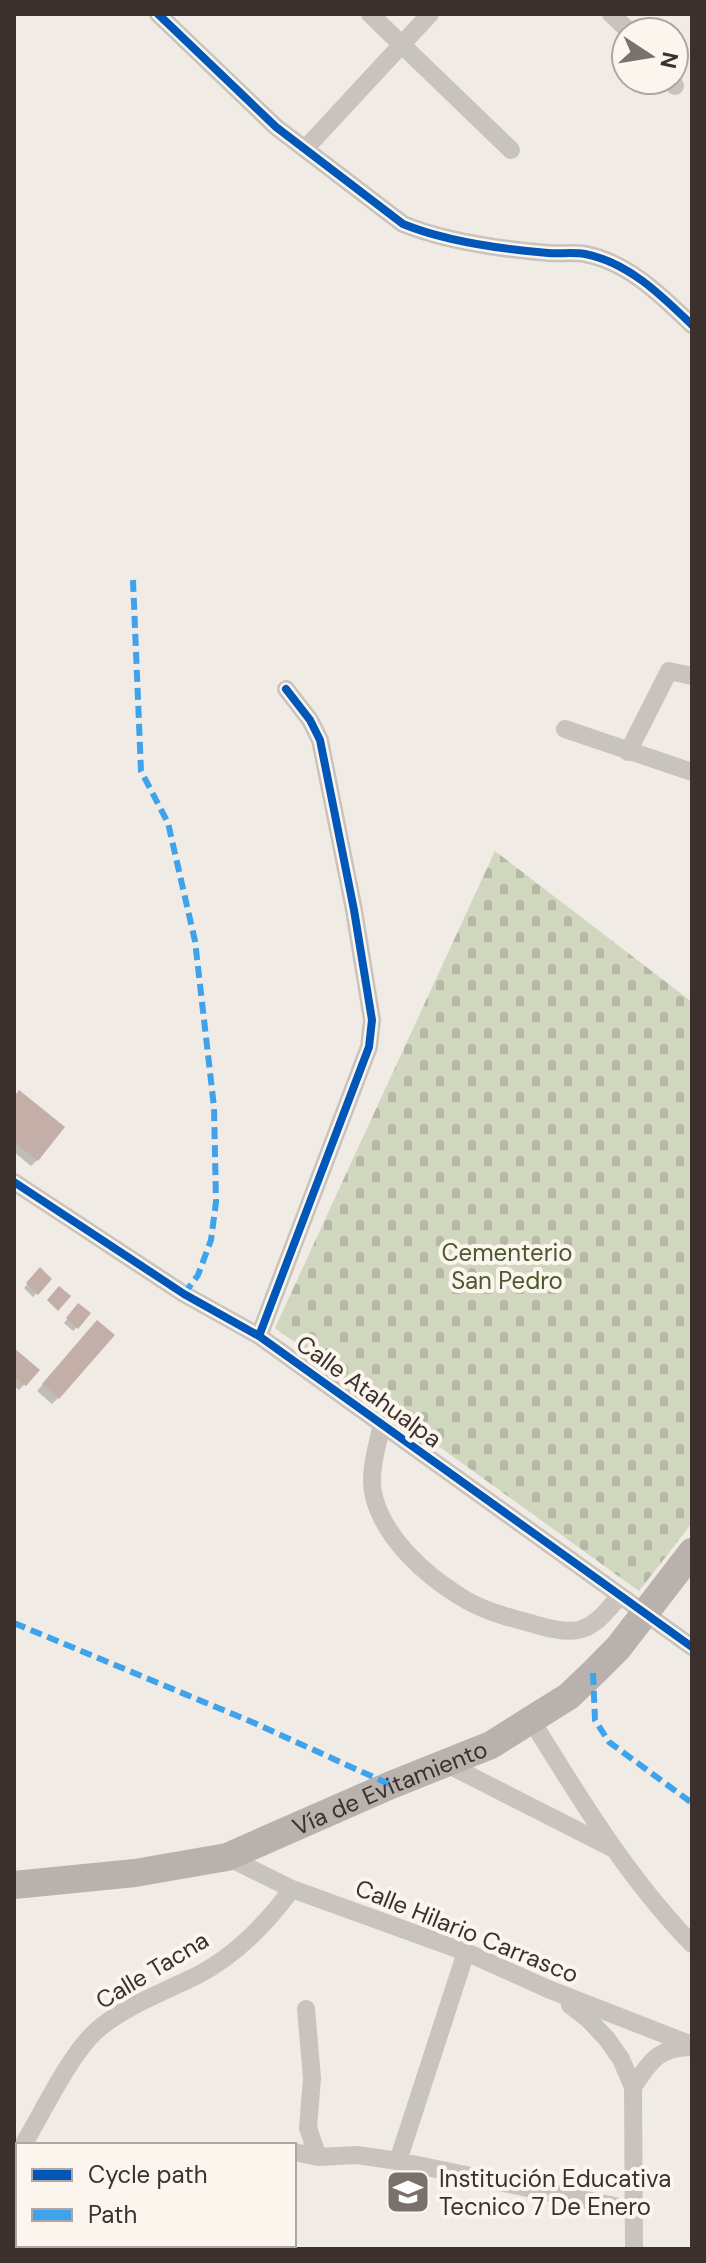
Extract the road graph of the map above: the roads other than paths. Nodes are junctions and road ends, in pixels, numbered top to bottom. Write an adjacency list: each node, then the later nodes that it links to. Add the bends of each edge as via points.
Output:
1 (158, 14): 5 (street)
2 (370, 14): 4 (street)
3 (430, 14): 4 (street)
4 (401, 45): 5 (street); 6 (street)
5 (305, 149): 7 (street, via 403,224 471,242 585,254 653,288)
6 (511, 150)
7 (692, 325)
8 (692, 676): 11 (street, via 669,671)
9 (286, 689): 14 (street, via 320,740 372,1020 369,1047)
10 (565, 729): 11 (street)
11 (628, 752): 12 (street)
12 (692, 772)
13 (14, 1182): 14 (street, Calle Atahualpa, via 184,1294)
14 (259, 1336): 15 (street, Calle Atahualpa)
15 (382, 1425): 17 (street, Calle Atahualpa); 17 (street, via 373,1495 388,1530 426,1571 462,1599 509,1618 575,1631 593,1625)
16 (692, 1552): 18 (main road, Vía de Evitamiento)
17 (620, 1596): 18 (street, Calle Atahualpa)
18 (643, 1612): 19 (street, Calle Atahualpa); 20 (main road, Vía de Evitamiento, via 593,1673)
19 (692, 1647)
20 (532, 1721): 21 (main road, Vía de Evitamiento); 22 (street)
21 (447, 1764): 22 (street); 23 (main road, Vía de Evitamiento)
22 (616, 1850): 26 (street)
23 (227, 1857): 24 (main road, Vía de Evitamiento); 25 (street, Calle Hilario Carrasco)
24 (14, 1885)
25 (292, 1889): 27 (street, Calle Hilario Carrasco); 32 (street, Calle Tacna, via 259,1930 202,1972 96,2031)
26 (692, 1944)
27 (466, 1952): 28 (street, Calle Hilario Carrasco); 35 (street)
28 (548, 1989): 30 (street, Calle Hilario Carrasco); 31 (street, via 607,2039)
29 (306, 2009): 34 (street, via 312,2078 308,2128)
30 (692, 2046): 31 (street, via 672,2047 649,2064)
31 (633, 2087): 36 (street)
32 (24, 2143)
33 (296, 2152): 34 (street)
34 (318, 2157): 35 (street)
35 (398, 2161): 36 (street)
36 (634, 2210): 37 (street)
37 (634, 2249)

